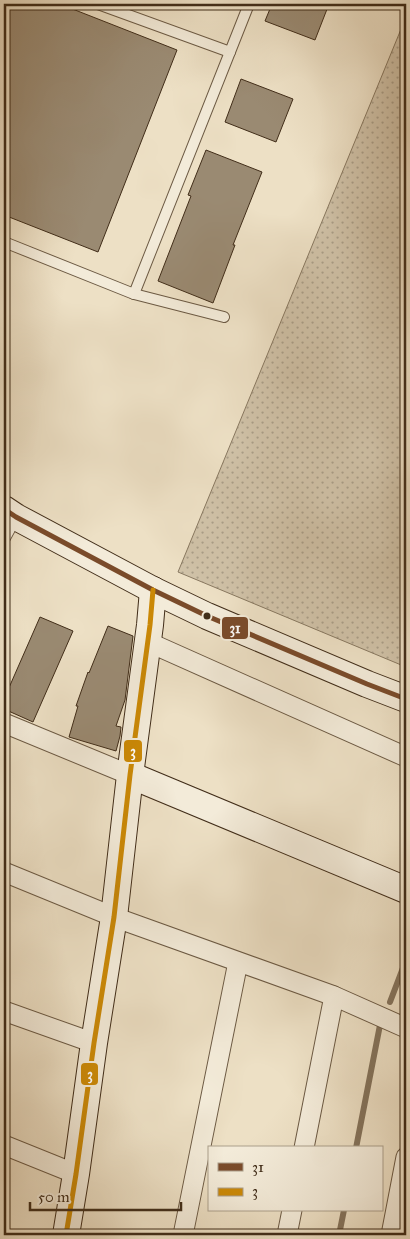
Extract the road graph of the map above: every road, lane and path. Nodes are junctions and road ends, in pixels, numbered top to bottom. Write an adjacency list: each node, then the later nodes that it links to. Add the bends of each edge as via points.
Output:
1 (98, 4): 3 (lane)
2 (249, 4): 3 (lane)
3 (230, 52): 5 (lane)
4 (4, 242): 5 (lane)
5 (134, 294): 6 (lane)
6 (224, 317)
7 (10, 513): 8 (lane); 9 (main road)
8 (4, 540)
9 (153, 590): 10 (main road); 11 (main road, via 332,670)
10 (148, 642): 13 (street); 14 (main road)
11 (406, 699)
12 (4, 724): 14 (street)
13 (406, 757)
14 (130, 775): 16 (main road); 17 (main road)
15 (4, 872): 17 (street)
16 (406, 890)
17 (114, 917): 18 (street); 22 (main road)
18 (238, 962): 19 (street); 29 (street)
19 (334, 996): 21 (street); 24 (street)
20 (4, 1011): 22 (street)
21 (406, 1028)
22 (94, 1043): 26 (main road)
23 (4, 1145): 26 (street)
24 (304, 1146)
25 (406, 1158): 31 (street)
26 (76, 1174): 28 (main road)
27 (292, 1212): 30 (street)
28 (66, 1235)
29 (183, 1235)
30 (287, 1235)
31 (391, 1235)

